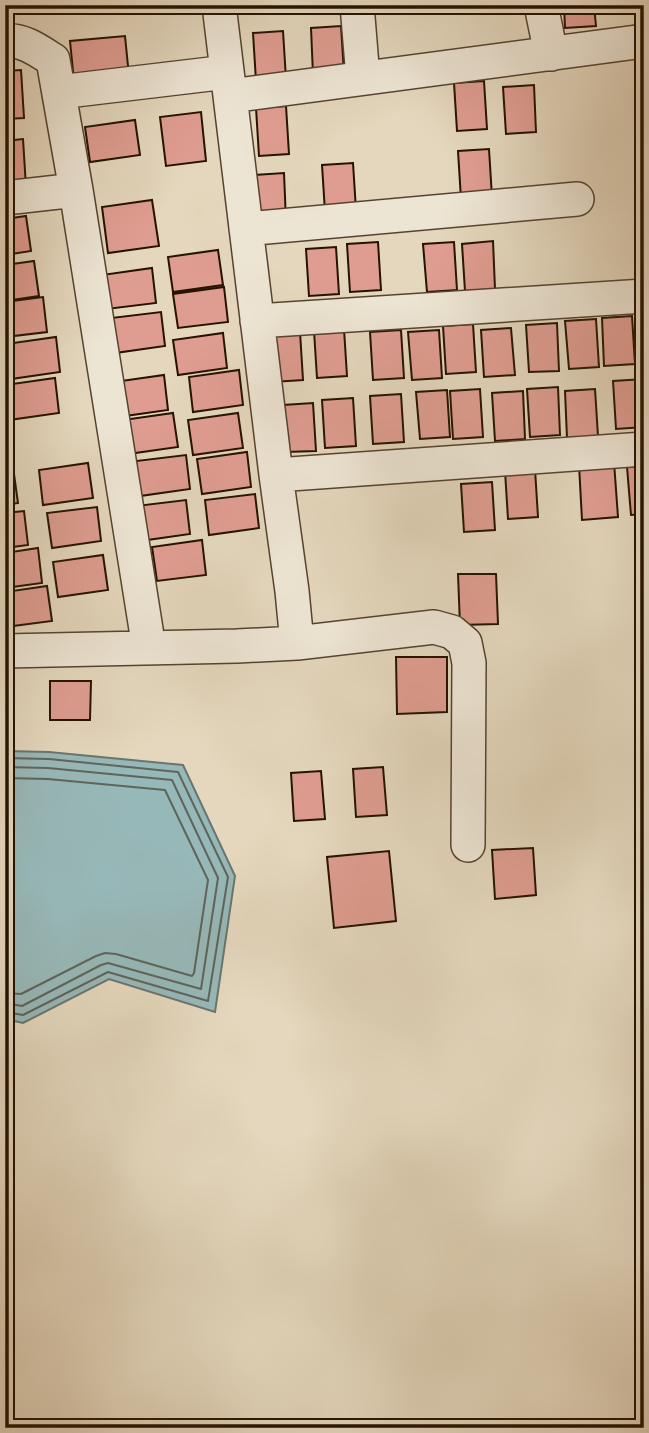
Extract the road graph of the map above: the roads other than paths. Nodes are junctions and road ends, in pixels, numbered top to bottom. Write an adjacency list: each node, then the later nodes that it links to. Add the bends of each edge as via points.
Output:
1 (219, 5): 8 (street)
2 (357, 5): 7 (street)
3 (541, 5): 6 (street)
4 (5, 41): 9 (street, via 32,46 53,60)
5 (644, 41): 6 (street)
6 (551, 54): 7 (street)
7 (363, 78): 8 (street)
8 (229, 84): 9 (street); 13 (street)
9 (58, 92): 10 (street)
10 (76, 190): 11 (street); 19 (street)
11 (5, 198)
12 (577, 200): 13 (street)
13 (246, 229): 15 (street)
14 (644, 296): 15 (street)
15 (257, 321): 17 (street)
16 (644, 449): 17 (street)
17 (276, 475): 18 (street)
18 (298, 643): 19 (street); 21 (street, via 434,627 452,632 465,643 469,663)
19 (149, 648): 20 (street)
20 (5, 651)
21 (468, 845)

